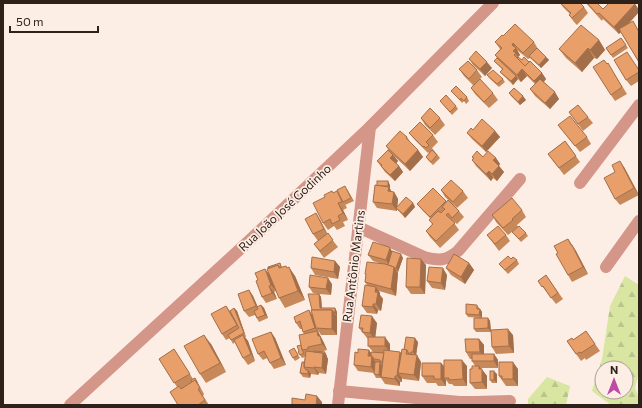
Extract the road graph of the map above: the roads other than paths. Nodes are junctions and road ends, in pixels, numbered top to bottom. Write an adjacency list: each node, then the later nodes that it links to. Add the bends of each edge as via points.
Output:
1 (493, 3): 3 (street, Rua João José Godinho)
2 (639, 105): 5 (street)
3 (370, 127): 7 (street, Rua Antônio Martins); 11 (street, Rua João José Godinho, via 234,256)
4 (520, 178): 7 (street, via 458,251 443,260 424,257)
5 (580, 183)
6 (639, 221): 8 (street)
7 (358, 227): 9 (street, Rua Antônio Martins)
8 (606, 267)
9 (339, 391): 10 (street, via 460,402); 12 (street, Rua Antônio Martins)
10 (510, 400)
11 (70, 405)
12 (338, 405)

